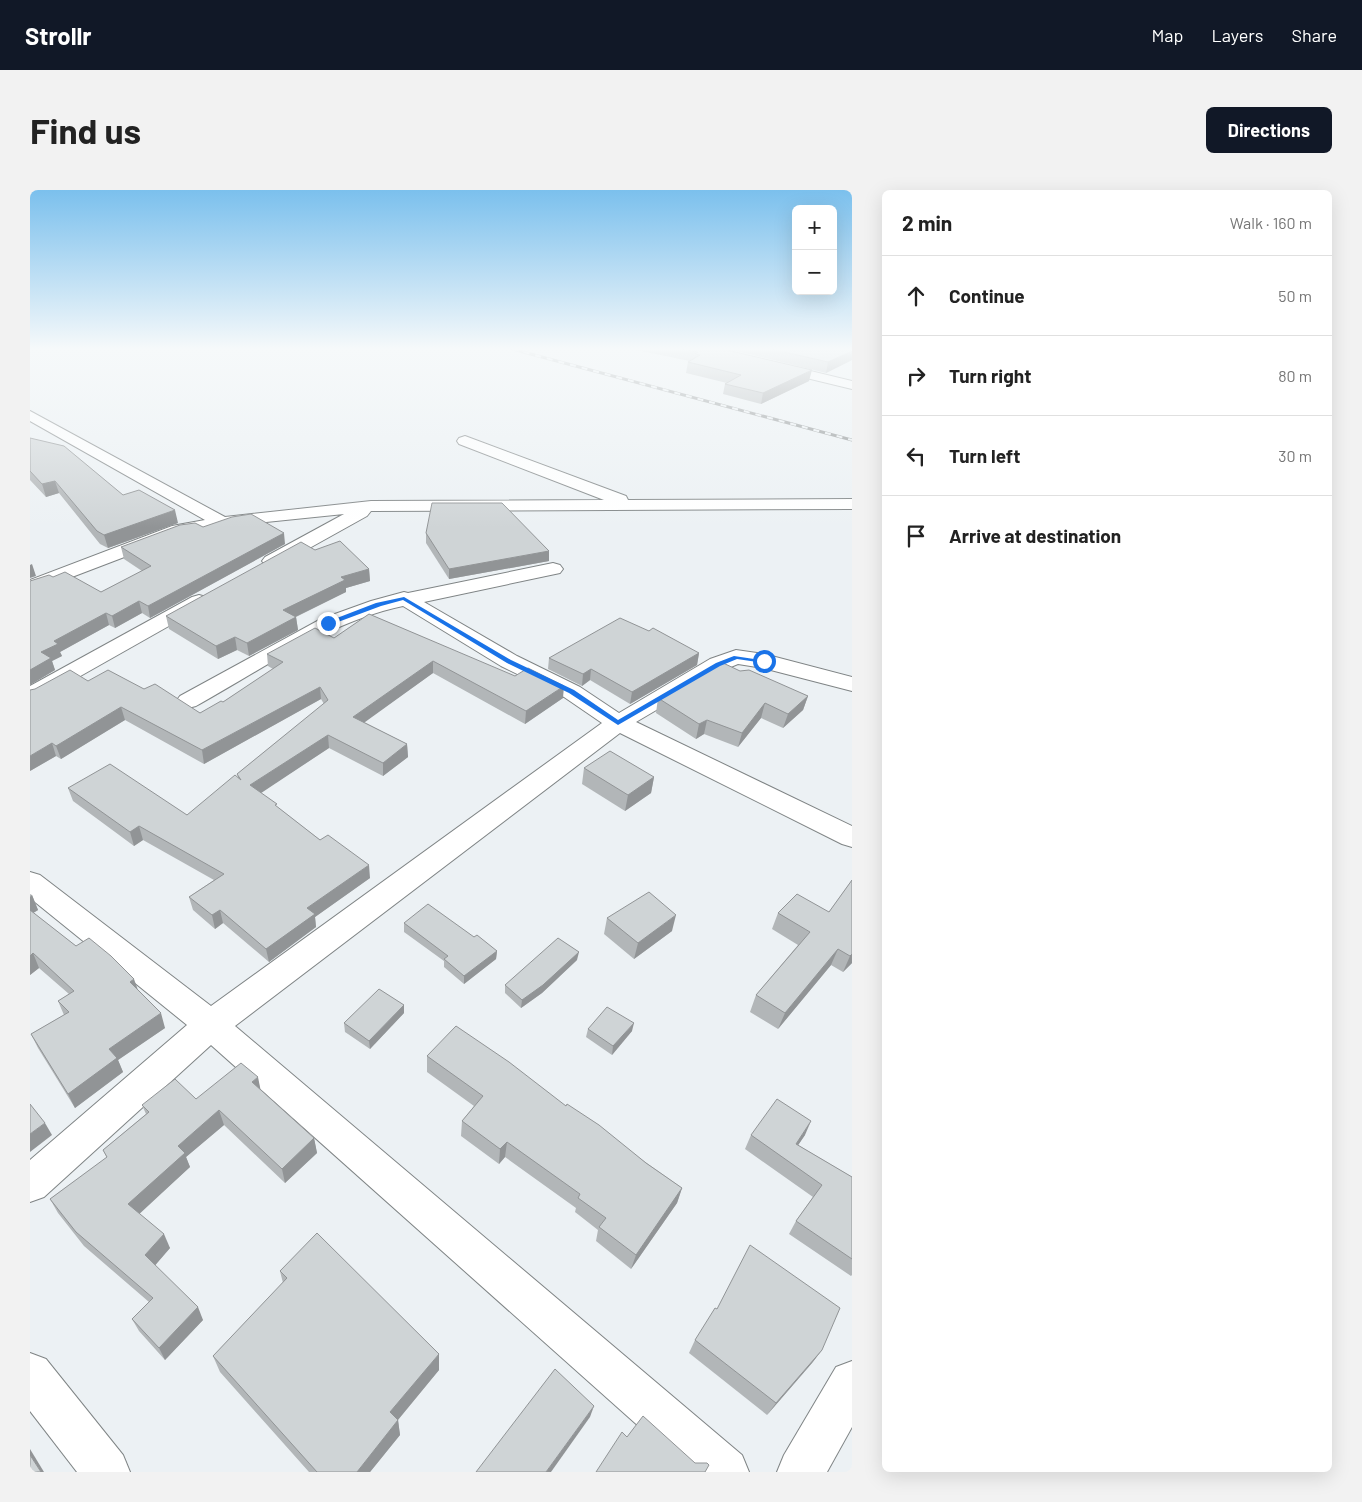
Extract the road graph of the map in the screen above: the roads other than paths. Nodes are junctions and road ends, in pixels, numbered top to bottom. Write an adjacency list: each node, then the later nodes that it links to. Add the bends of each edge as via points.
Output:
1 (30, 415): 6 (street)
2 (465, 441): 5 (street)
3 (852, 504): 5 (street)
4 (371, 506): 5 (street); 6 (street); 7 (street)
5 (636, 506)
6 (222, 522): 9 (street, via 178,530)
7 (257, 569)
8 (553, 570): 11 (street)
9 (30, 587)
10 (214, 593): 13 (street)
11 (404, 598): 14 (street, via 328,623); 15 (street, via 509,661 572,692)
12 (852, 684): 15 (street, via 736,657 718,664)
13 (30, 695)
14 (188, 700)
15 (618, 723): 16 (street); 18 (street)
16 (852, 837)
17 (30, 882): 18 (street)
18 (211, 1025): 19 (street); 23 (street)
19 (30, 1184)
20 (30, 1375): 22 (street)
21 (852, 1383): 24 (street)
22 (106, 1472)
23 (725, 1472)
24 (801, 1472)

